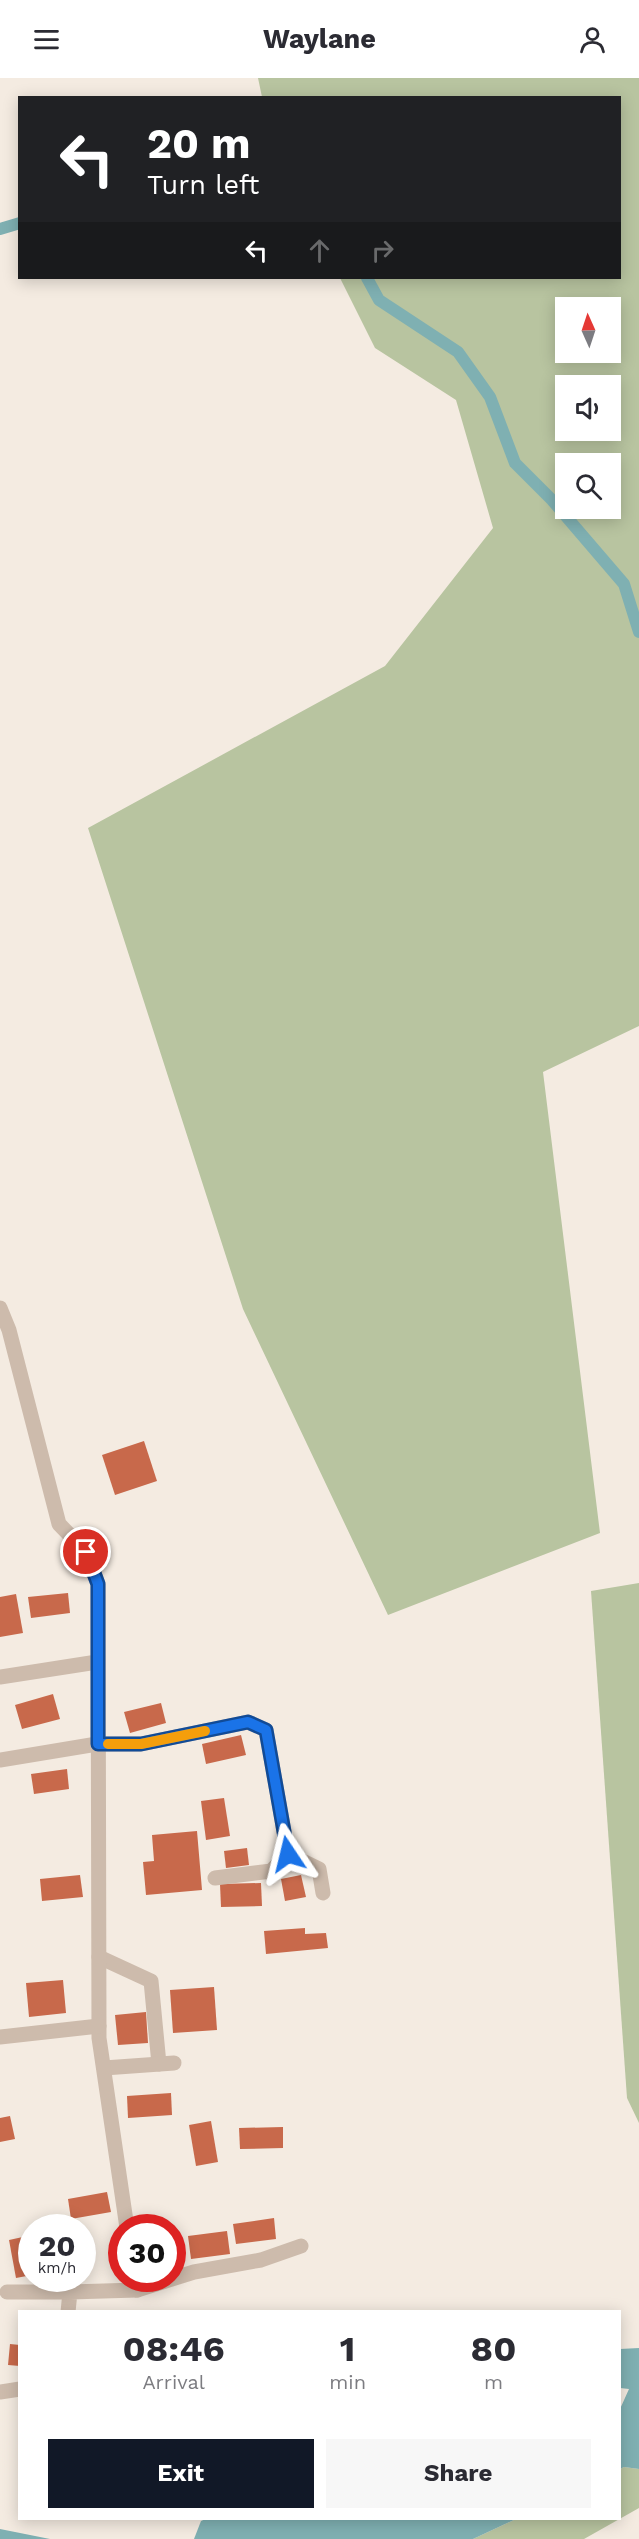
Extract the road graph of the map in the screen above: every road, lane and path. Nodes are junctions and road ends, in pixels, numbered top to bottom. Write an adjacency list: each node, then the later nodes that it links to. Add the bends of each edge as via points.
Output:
1 (0, 1308): 2 (street, via 59,1524 86,1552 98,1584)
2 (98, 1662): 3 (street); 4 (street)
3 (0, 1677)
4 (98, 1744): 5 (street); 6 (street, via 141,1744 248,1722 266,1730); 9 (street)
5 (0, 1760)
6 (288, 1854): 7 (street, via 271,1871); 8 (street, via 319,1869)
7 (215, 1878)
8 (323, 1893)
9 (99, 1957): 10 (street); 12 (street, via 151,1981 167,2064)
10 (99, 2026): 11 (street); 12 (street)
11 (0, 2037)
12 (104, 2068): 13 (street)
13 (125, 2214)
14 (301, 2246): 15 (street, via 261,2260)
15 (186, 2274)
16 (7, 2292): 17 (street)
17 (18, 2292)
18 (70, 2292): 19 (street)
19 (68, 2310)
20 (18, 2390): 21 (street)
21 (0, 2392)

